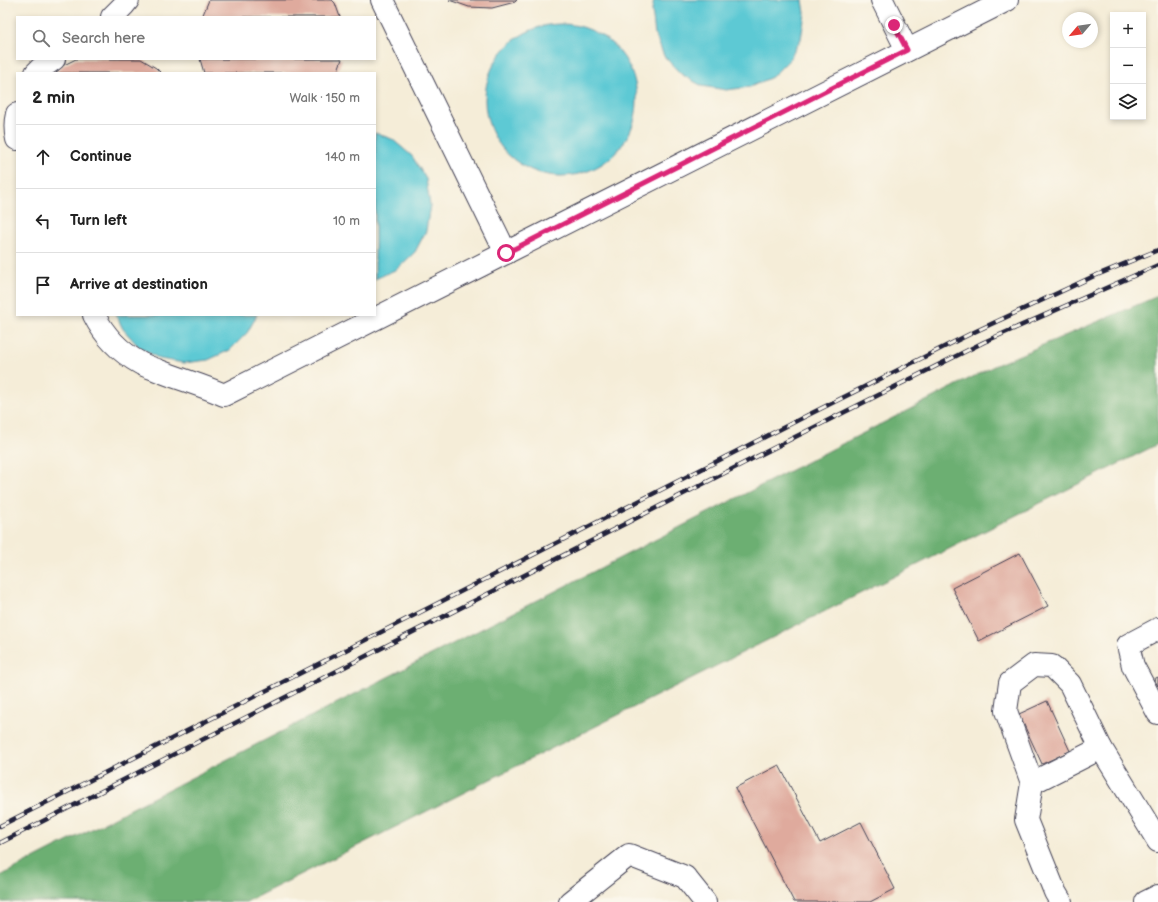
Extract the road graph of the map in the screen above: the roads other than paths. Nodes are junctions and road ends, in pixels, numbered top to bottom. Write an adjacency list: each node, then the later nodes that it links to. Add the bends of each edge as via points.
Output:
1 (128, 0): 5 (street)
2 (382, 0): 11 (street)
3 (882, 0): 6 (street)
4 (1007, 0): 6 (street)
5 (113, 16)
6 (907, 50): 11 (street)
7 (53, 60): 8 (street)
8 (37, 72)
9 (16, 119): 10 (street)
10 (16, 135)
11 (506, 253): 12 (street, via 224,396 140,363 114,345)
12 (95, 316)
13 (1158, 629): 14 (street, via 1128,645 1134,666)
14 (1158, 713)
15 (1101, 748): 16 (street); 16 (street, via 1070,684 1052,666 1034,665 1010,683 1006,711); 17 (street)
16 (1032, 783): 21 (street, via 1026,820)
17 (1158, 841)
18 (1158, 896): 22 (street)
19 (570, 902): 20 (street, via 629,855 685,877)
20 (705, 902)
21 (1061, 902)
22 (1146, 902)

